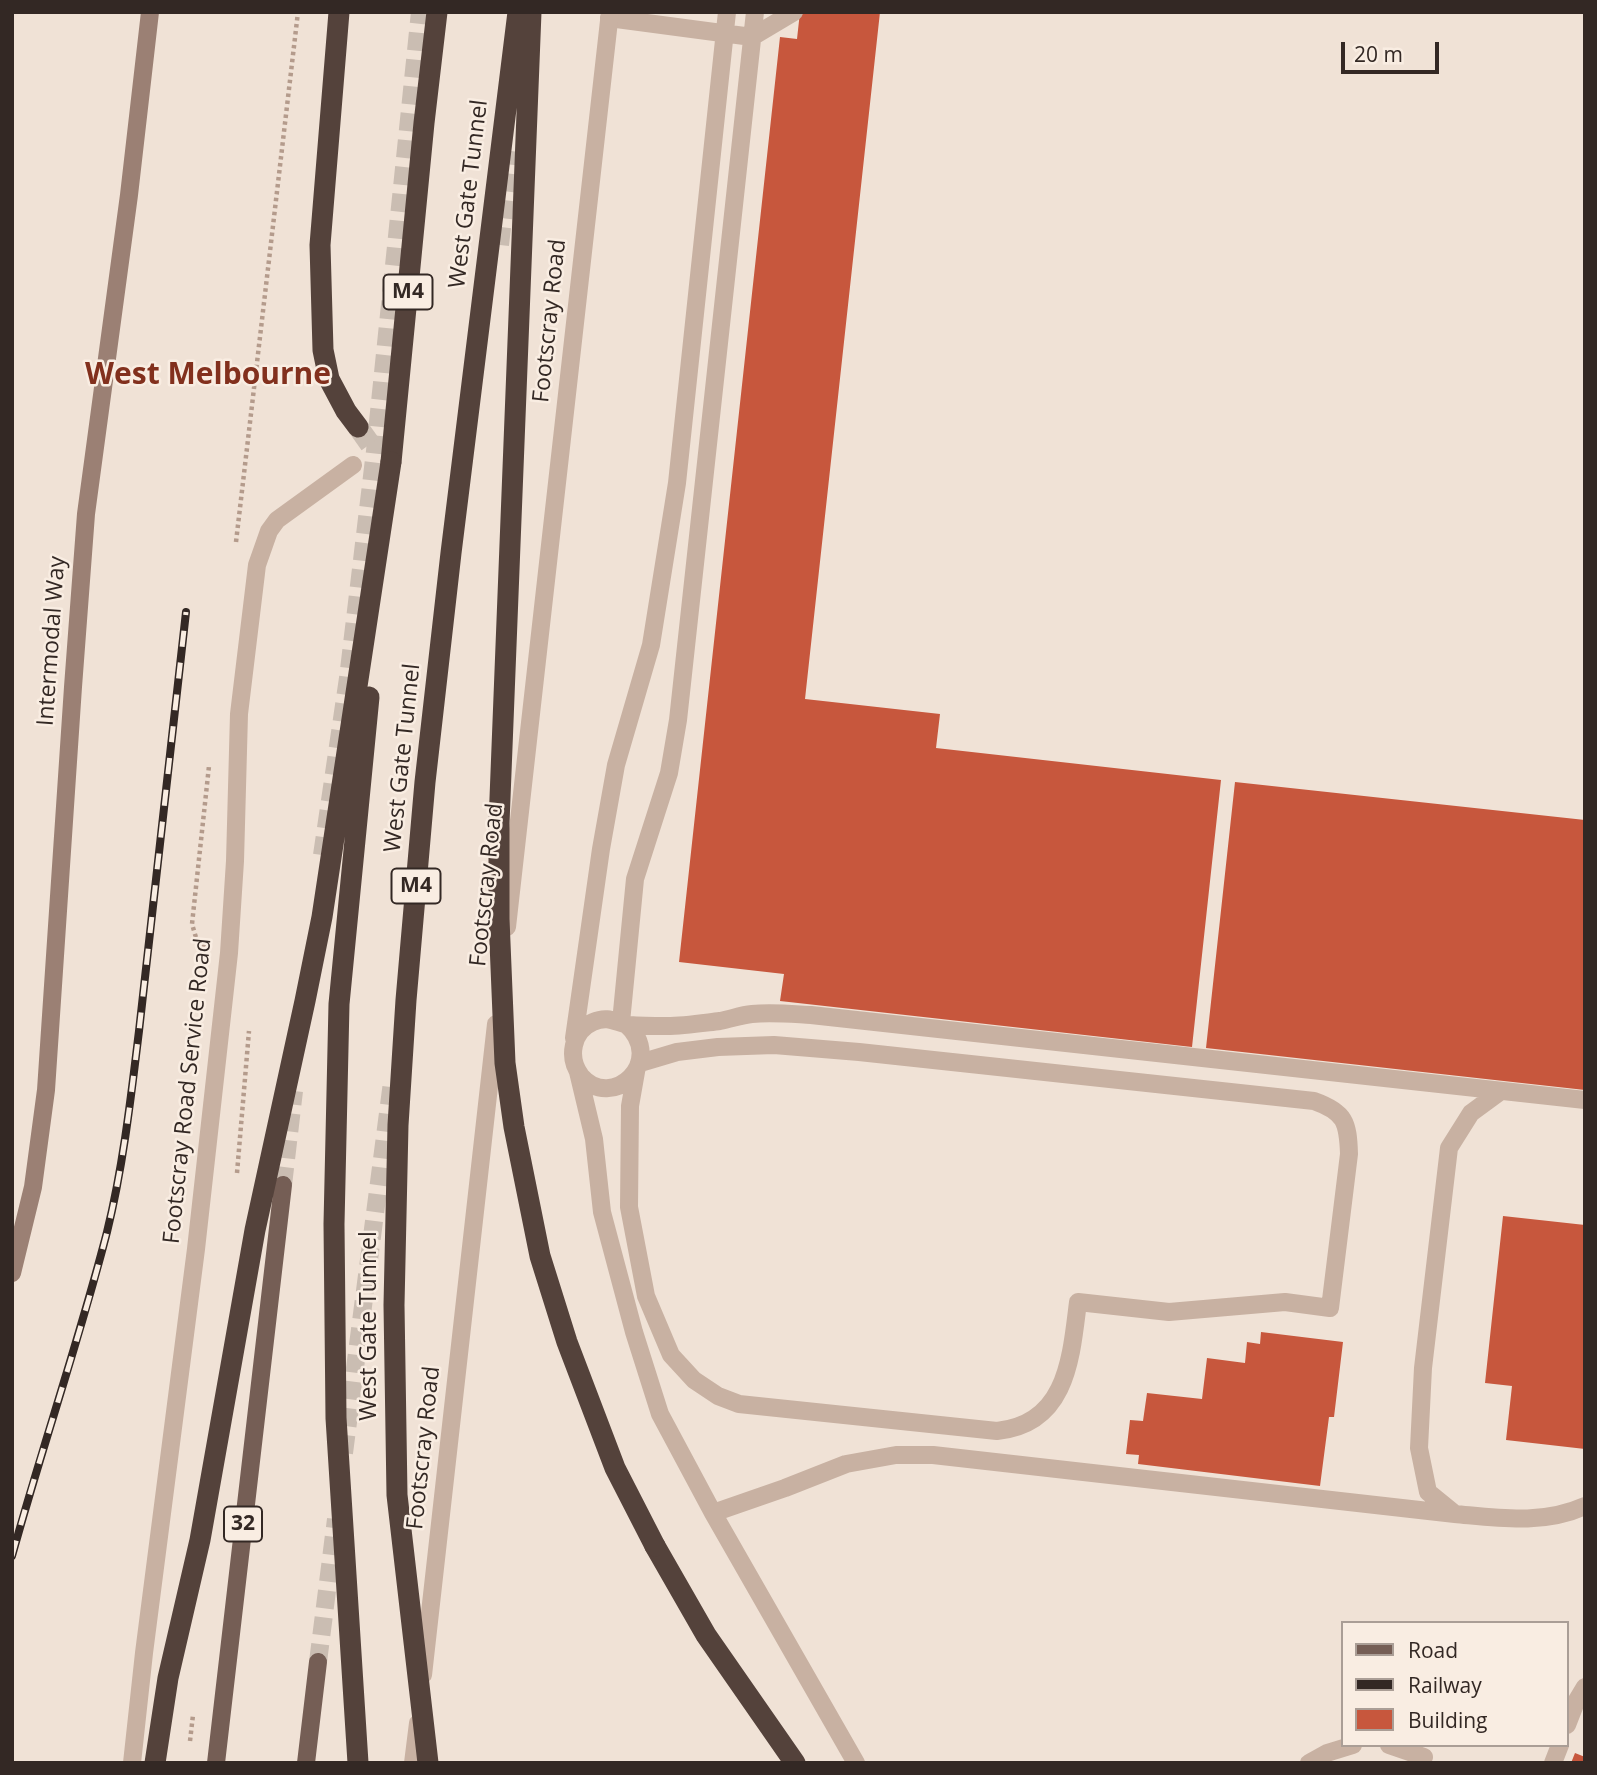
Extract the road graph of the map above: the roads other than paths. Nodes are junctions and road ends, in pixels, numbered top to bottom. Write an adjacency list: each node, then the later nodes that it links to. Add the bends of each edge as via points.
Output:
1 (150, 12): 22 (street, Intermodal Way, via 86,514 46,1090 33,1187)
2 (339, 12): 12 (highway, via 320,244 323,350 329,379)
3 (437, 12): 13 (highway, West Gate Tunnel / M4)
4 (518, 12): 26 (highway, West Gate Tunnel / M4, bridge, via 425,782 398,1125 394,1305 397,1495)
5 (531, 12): 41 (highway, bridge, via 499,823 505,1063 514,1127 540,1256 615,1468 706,1635)
6 (727, 12): 10 (street)
7 (755, 12): 11 (street)
8 (794, 12): 11 (street)
9 (610, 15): 10 (street); 38 (street, Footscray Road)
10 (725, 33): 11 (street); 16 (street, via 667,557 651,645 614,777)
11 (752, 37): 15 (street, via 678,720 669,773 635,879)
12 (358, 427)
13 (391, 462): 34 (highway, bridge, via 322,917 255,1230); 37 (highway, West Gate Tunnel / M4, bridge, via 338,1031 336,1418)
14 (353, 465): 33 (street, Footscray Road Service Road, via 277,520 257,565 239,714 227,966)
15 (623, 1023): 16 (street, via 593,1021 576,1037); 17 (street, via 639,1041); 19 (street, via 670,1026 751,1014 811,1015)
16 (573, 1049): 18 (street)
17 (638, 1068): 17 (street, via 677,1052 774,1045 1314,1101 1331,1107 1349,1135 1330,1307 1285,1302 1169,1312 1077,1302 1072,1352 1055,1398 1040,1415 1008,1430 739,1404 718,1396 686,1372 671,1354 646,1296 629,1207 630,1106); 18 (street, via 628,1081 608,1088 586,1081)
18 (578, 1072): 24 (street, via 594,1139 602,1212 634,1332 660,1414)
19 (1501, 1091): 20 (street); 25 (street, via 1471,1113 1449,1148 1423,1368 1419,1448 1428,1492)
20 (1585, 1100)
21 (283, 1185): 35 (main road, 32)
22 (12, 1273)
23 (1585, 1506): 25 (street, via 1553,1517)
24 (713, 1513): 25 (street, via 846,1464 896,1455 933,1455); 42 (street)
25 (1455, 1514)
26 (414, 1652): 39 (highway, West Gate Tunnel / M4, bridge); 40 (highway, bridge)
27 (318, 1662): 36 (main road)
28 (1585, 1687): 29 (street)
29 (1569, 1720)
30 (1346, 1747): 43 (street)
31 (1395, 1747): 32 (street)
32 (1424, 1757)
33 (132, 1763)
34 (155, 1763)
35 (216, 1763)
36 (306, 1763)
37 (358, 1763)
38 (413, 1763)
39 (428, 1763)
40 (442, 1763)
41 (795, 1763)
42 (856, 1763)
43 (1309, 1763)

